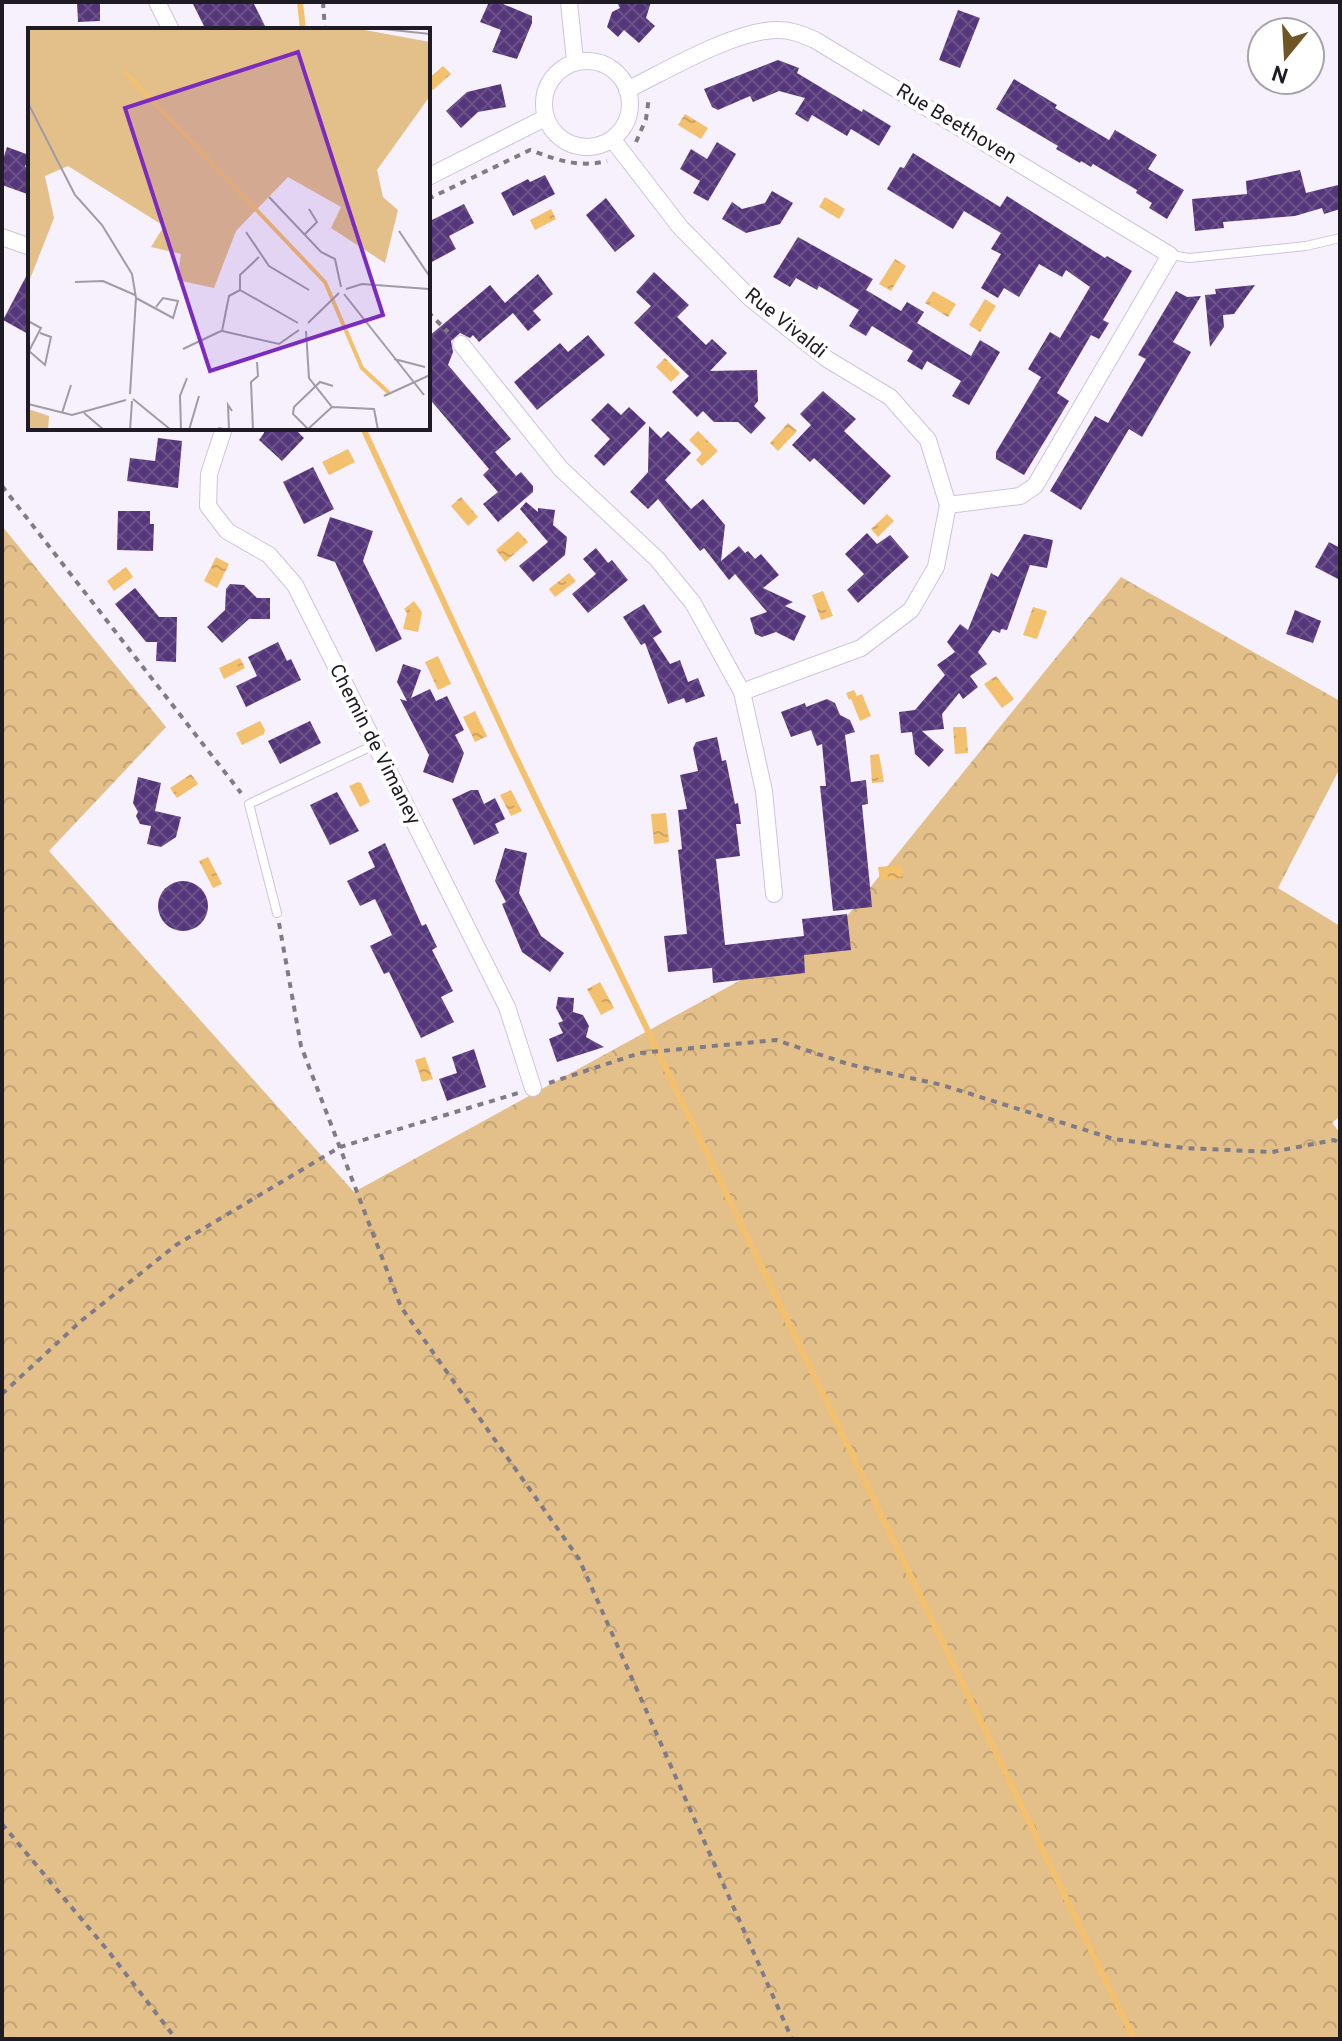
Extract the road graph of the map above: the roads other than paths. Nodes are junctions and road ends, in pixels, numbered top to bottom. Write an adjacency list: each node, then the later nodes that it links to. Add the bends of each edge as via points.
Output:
1 (157, 2): 3 (street)
2 (569, 2): 4 (street)
3 (170, 28)
4 (575, 61): 5 (street, via 614,70); 6 (street, via 553,77 546,90)
5 (627, 90): 7 (street, via 629,115); 12 (street, Rue Beethoven, via 753,33 797,32)
6 (545, 118): 7 (street, via 552,131 576,147); 8 (street)
7 (613, 140): 15 (street, Rue Vivaldi, via 680,227 750,298 827,359 890,397 928,440)
8 (430, 176)
9 (2, 237): 11 (street)
10 (1340, 238): 12 (lane, via 1189,258)
11 (28, 246)
12 (1170, 255): 15 (street, via 1035,486 1020,496)
13 (461, 344): 16 (street, via 561,469 657,559 693,603)
14 (223, 430): 17 (street, Chemin de Vimaney, via 209,474 208,506 227,531 269,555 295,585)
15 (948, 505): 16 (street, Rue Vivaldi, via 936,567 911,610 861,648)
16 (742, 692): 18 (street, via 764,791)
17 (374, 745): 19 (lane, via 249,804); 20 (street, Chemin de Vimaney, via 507,1007)
18 (774, 894)
19 (277, 913)
20 (533, 1088)

